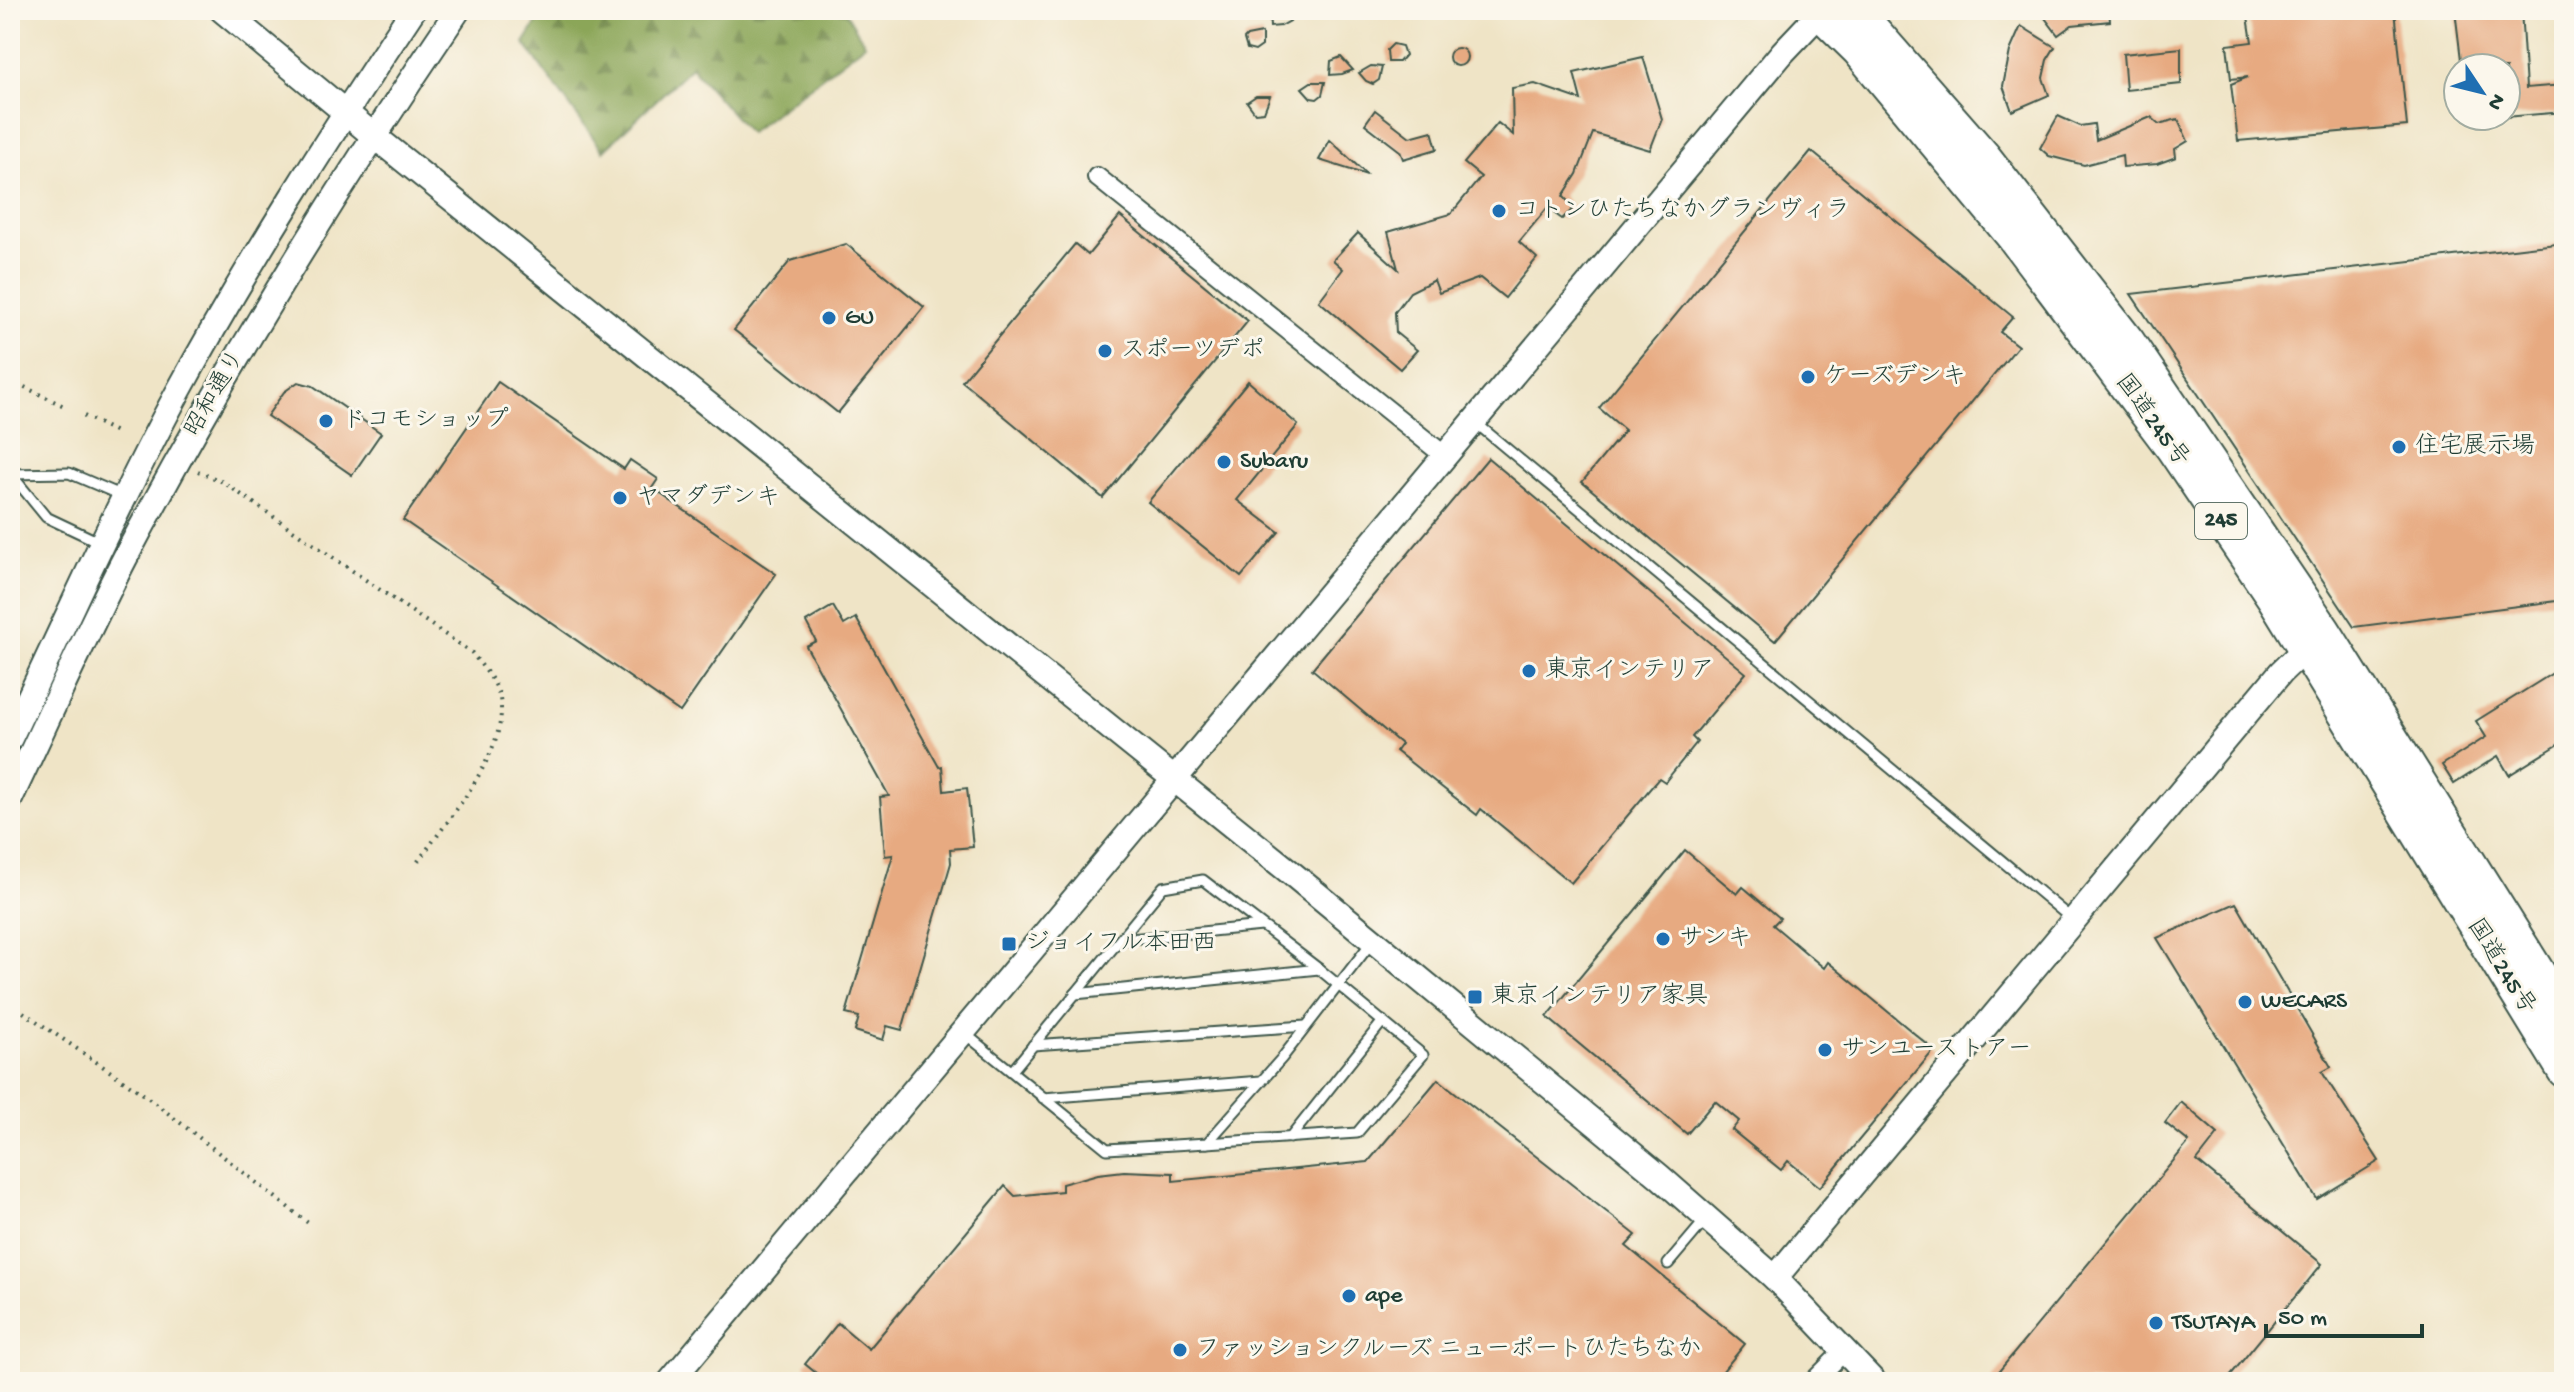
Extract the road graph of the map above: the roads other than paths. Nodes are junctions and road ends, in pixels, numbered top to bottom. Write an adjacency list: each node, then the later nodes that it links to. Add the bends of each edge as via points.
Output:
1 (222, 10): 6 (street)
2 (413, 10): 6 (street, 昭和通り)
3 (458, 10): 7 (street, 昭和通り)
4 (1856, 10): 25 (highway, 国道245号 / 245, via 1984,156 2128,341 2324,630)
5 (1822, 11): 9 (street); 14 (highway, 国道245号 / 245, via 1961,173 2105,357)
6 (345, 112): 7 (street); 12 (street, 昭和通り, via 228,303)
7 (374, 136): 16 (street); 17 (street, 昭和通り, via 124,560)
8 (1097, 177): 10 (street)
9 (1474, 421): 10 (street); 18 (lane)
10 (1445, 456): 16 (street)
11 (10, 474): 12 (lane, via 69,473); 13 (lane, via 46,517)
12 (126, 498): 13 (street, 昭和通り)
13 (102, 544): 15 (street, 昭和通り)
14 (2305, 649): 18 (street); 31 (highway, 国道245号 / 245)
15 (10, 738)
16 (1174, 780): 21 (street); 28 (street)
17 (10, 799)
18 (2073, 920): 38 (street)
19 (1262, 926): 20 (lane); 20 (lane, via 1203,880 1163,887); 22 (lane)
20 (1120, 940): 24 (lane)
21 (1373, 940): 23 (lane); 36 (street)
22 (1319, 969): 23 (lane); 24 (lane)
23 (1340, 986): 26 (lane); 27 (lane)
24 (1075, 994): 29 (lane)
25 (2564, 1013)
26 (1383, 1021): 34 (lane); 34 (lane, via 1423,1055 1357,1133)
27 (1306, 1026): 29 (lane); 32 (lane)
28 (963, 1032): 30 (lane); 40 (street)
29 (1033, 1045): 30 (lane)
30 (1012, 1071): 33 (lane)
31 (2564, 1071)
32 (1261, 1081): 33 (lane); 35 (lane)
33 (1043, 1098): 35 (lane, via 1107,1149)
34 (1290, 1138): 35 (lane)
35 (1207, 1143)
36 (1708, 1217): 37 (lane); 38 (street)
37 (1668, 1264)
38 (1775, 1278): 39 (street)
39 (1844, 1351): 41 (street); 42 (street)
40 (670, 1382)
41 (1813, 1382)
42 (1874, 1382)

